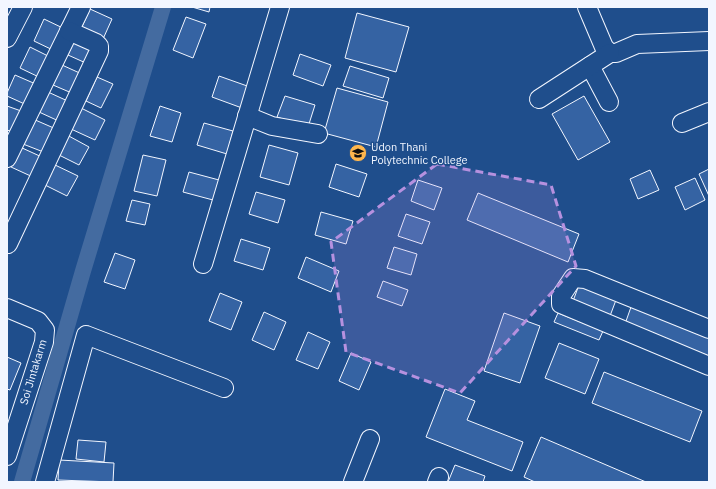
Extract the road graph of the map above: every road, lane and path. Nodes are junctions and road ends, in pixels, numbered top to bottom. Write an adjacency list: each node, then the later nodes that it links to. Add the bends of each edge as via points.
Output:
1 (23, 7): 6 (street)
2 (280, 7): 13 (street)
3 (587, 7): 8 (street, via 604,47)
4 (75, 9): 5 (street)
5 (69, 32): 16 (street); 17 (street, via 96,43 99,51)
6 (7, 38)
7 (708, 43): 8 (street, via 637,44)
8 (610, 53): 9 (street)
9 (590, 66): 10 (street); 11 (street)
10 (539, 99)
11 (609, 102)
12 (709, 112): 14 (street)
13 (247, 116): 15 (street, via 272,126); 19 (street)
14 (682, 123)
15 (318, 134)
16 (7, 158)
17 (14, 210): 18 (street)
18 (8, 244)
19 (203, 264)
20 (7, 308): 25 (street, Soi Jintakarm, via 38,321 45,330 44,342)
21 (709, 329): 22 (street, via 585,279 573,278 561,296 561,304)
22 (709, 366)
23 (224, 388): 26 (street, via 86,335)
24 (370, 439): 27 (street)
25 (7, 456)
26 (45, 482)
27 (353, 482)

